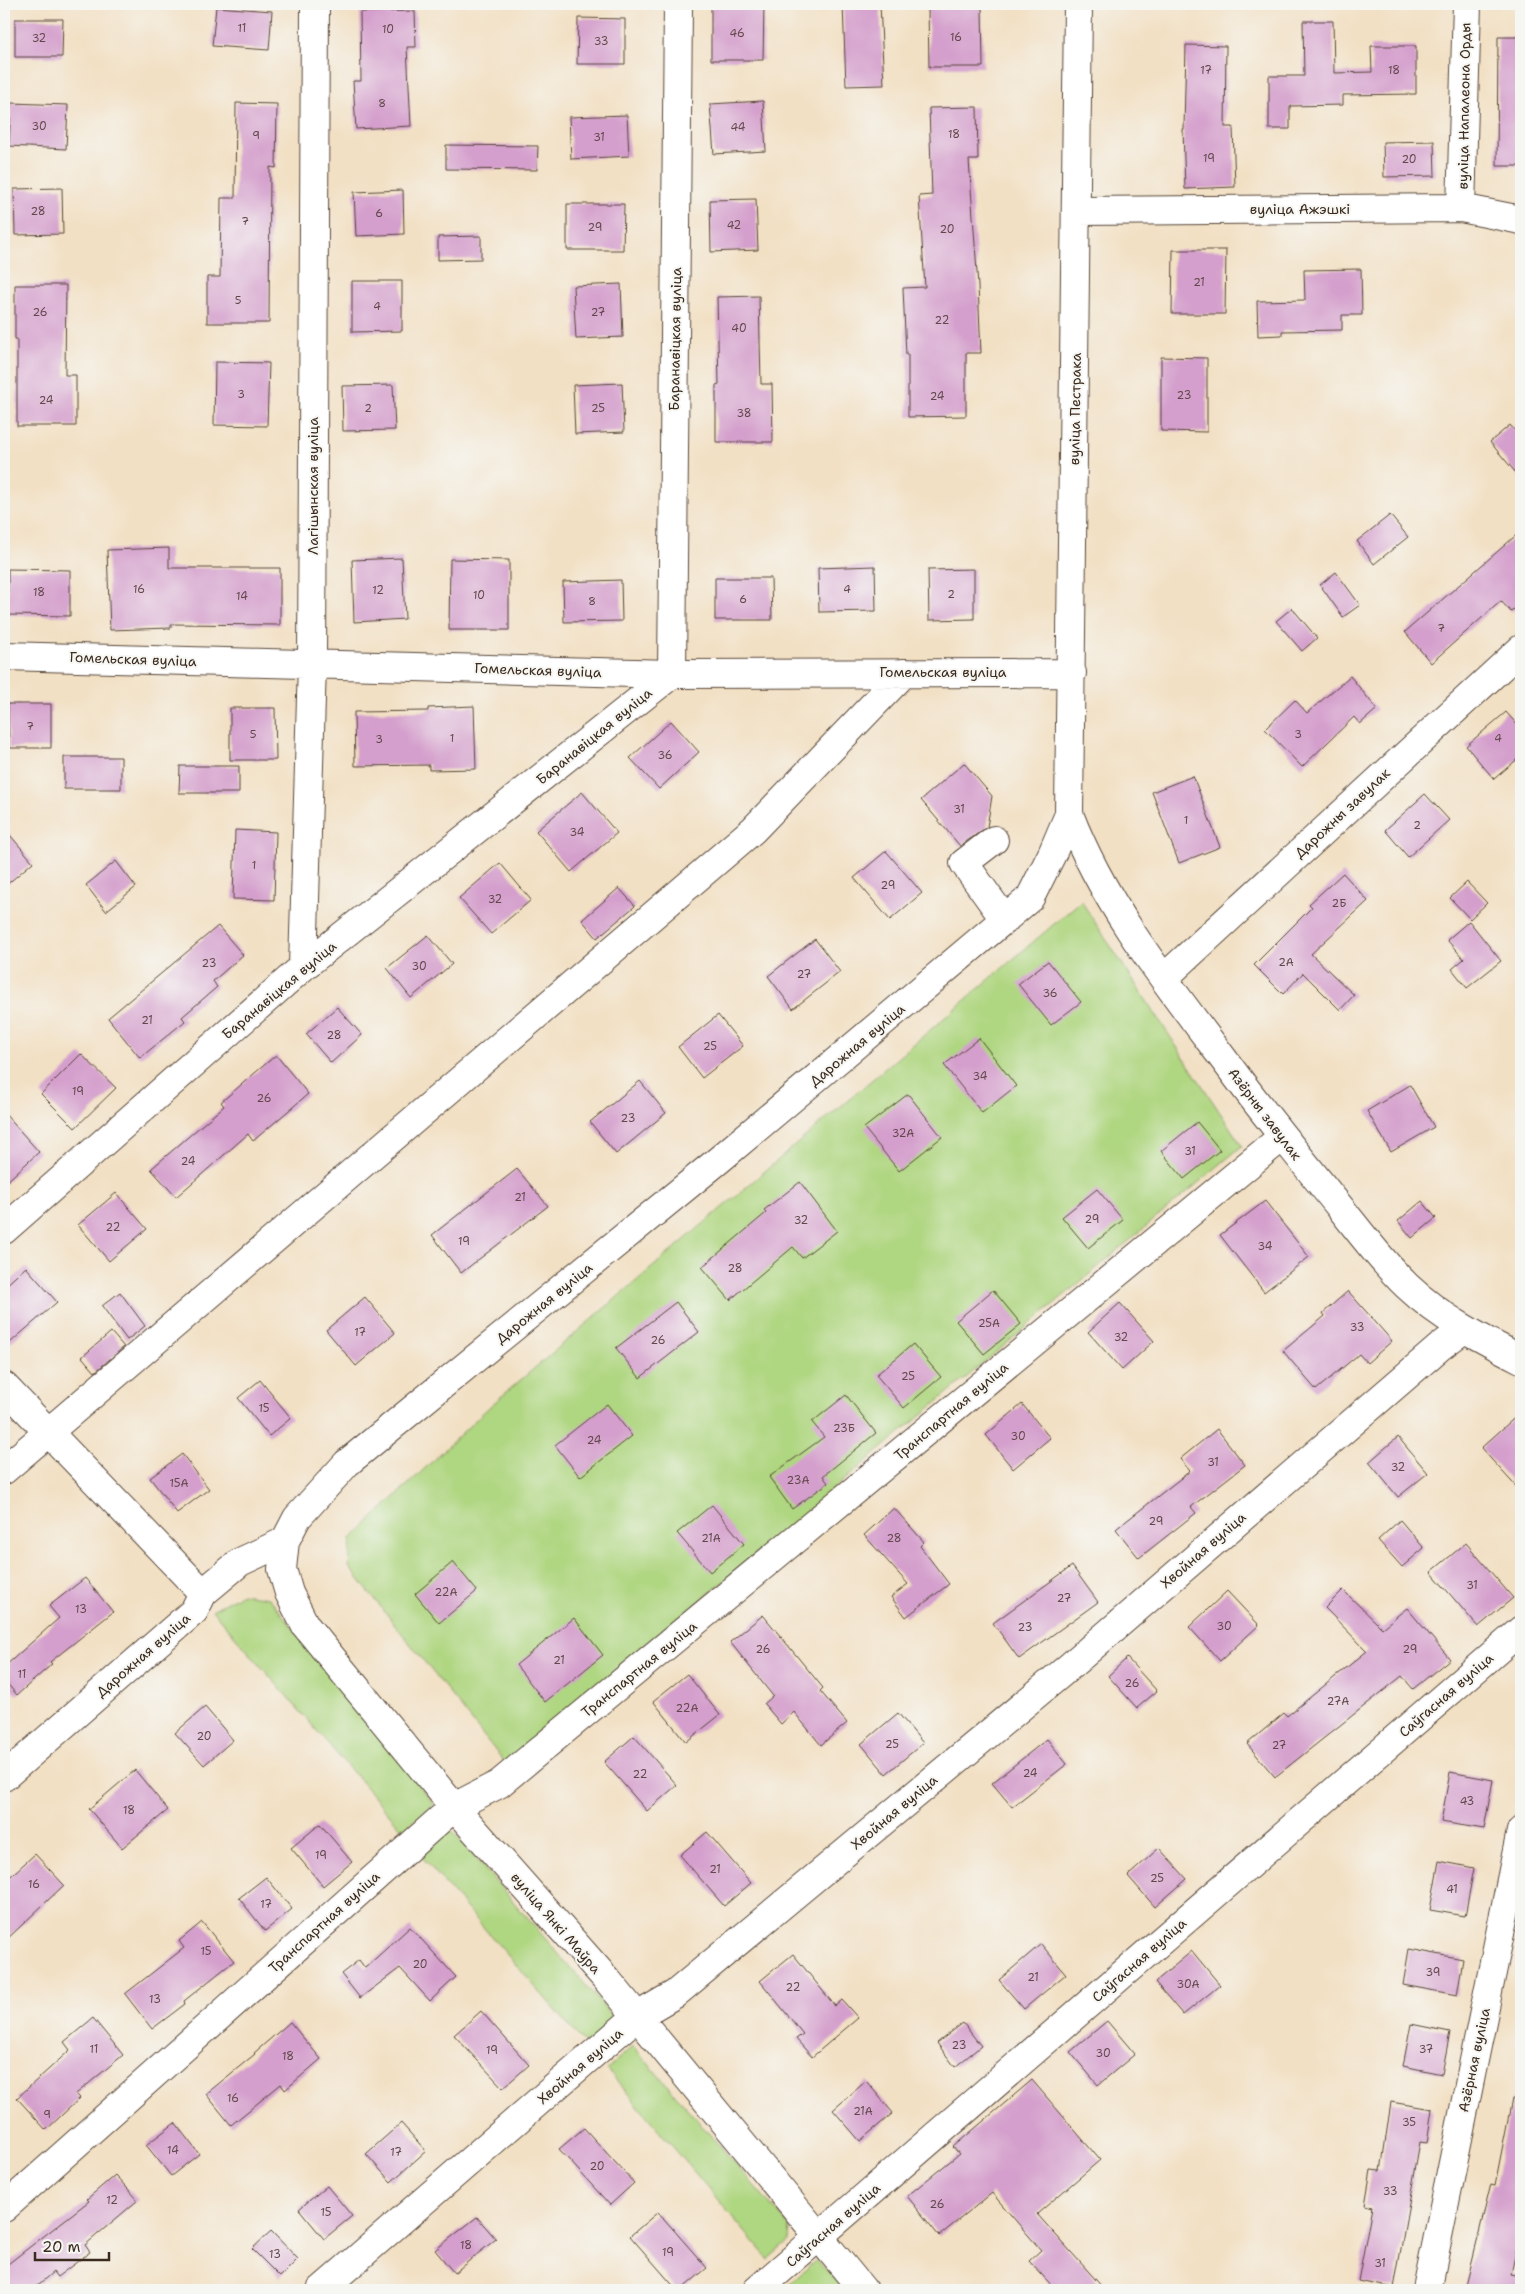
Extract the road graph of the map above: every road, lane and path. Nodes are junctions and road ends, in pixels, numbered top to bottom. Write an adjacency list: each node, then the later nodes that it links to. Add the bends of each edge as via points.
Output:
1 (315, 4): 10 (street, Лагішынская вуліца)
2 (678, 4): 13 (street, Баранавіцкая вуліца)
3 (1078, 4): 6 (street, вуліца Пестрака)
4 (1467, 4): 5 (street, вуліца Напалеона Орды)
5 (1462, 208): 6 (street, вуліца Ажэшкі); 7 (street, вуліца Ажэшкі)
6 (1077, 211): 12 (street, вуліца Пестрака)
7 (1521, 220)
8 (1521, 649): 18 (street, Дарожны завулак)
9 (4, 656): 10 (street, Гомельская вуліца)
10 (312, 664): 13 (street, Гомельская вуліца); 17 (street, Лагішынская вуліца)
11 (904, 673): 12 (street, Гомельская вуліца); 13 (street, Гомельская вуліца); 24 (street, via 753,830)
12 (1072, 673): 14 (street, вуліца Пестрака)
13 (672, 674): 17 (street, Баранавіцкая вуліца)
14 (1069, 814): 16 (street, Дарожная вуліца, via 1030,898); 18 (street, Азёрны завулак, via 1083,851 1103,889)
15 (994, 840): 16 (street, via 964,863)
16 (1005, 920): 26 (street, Дарожная вуліца, via 720,1159 347,1463 297,1518)
17 (303, 967): 20 (street, Баранавіцкая вуліца)
18 (1164, 978): 19 (street, Азёрны завулак)
19 (1282, 1137): 21 (street, Азёрны завулак, via 1406,1285 1440,1314); 30 (street, Транспартная вуліца, via 499,1784)
20 (4, 1230)
21 (1464, 1329): 22 (street, Азёрны завулак); 32 (street, Хвойная вуліца, via 1433,1352 1061,1673 698,1975 675,1994)
22 (1521, 1359)
23 (4, 1386): 24 (street)
24 (48, 1431): 25 (street); 27 (street)
25 (4, 1470)
26 (285, 1541): 27 (street, Дарожная вуліца, via 240,1562); 30 (street, вуліца Янкі Маўра, via 282,1569 289,1593 305,1625)
27 (203, 1593): 29 (street, Дарожная вуліца, via 194,1611)
28 (1521, 1630): 34 (street, Саўгасная вуліца)
29 (4, 1777)
30 (454, 1807): 32 (street, вуліца Янкі Маўра); 33 (street, Транспартная вуліца)
31 (1521, 1830): 38 (street, Азёрная вуліца)
32 (636, 2017): 34 (street, вуліца Янкі Маўра); 35 (street, Хвойная вуліца)
33 (4, 2208)
34 (818, 2238): 36 (street, Саўгасная вуліца); 37 (street, вуліца Янкі Маўра)
35 (321, 2290)
36 (757, 2290)
37 (863, 2290)
38 (1427, 2290)

